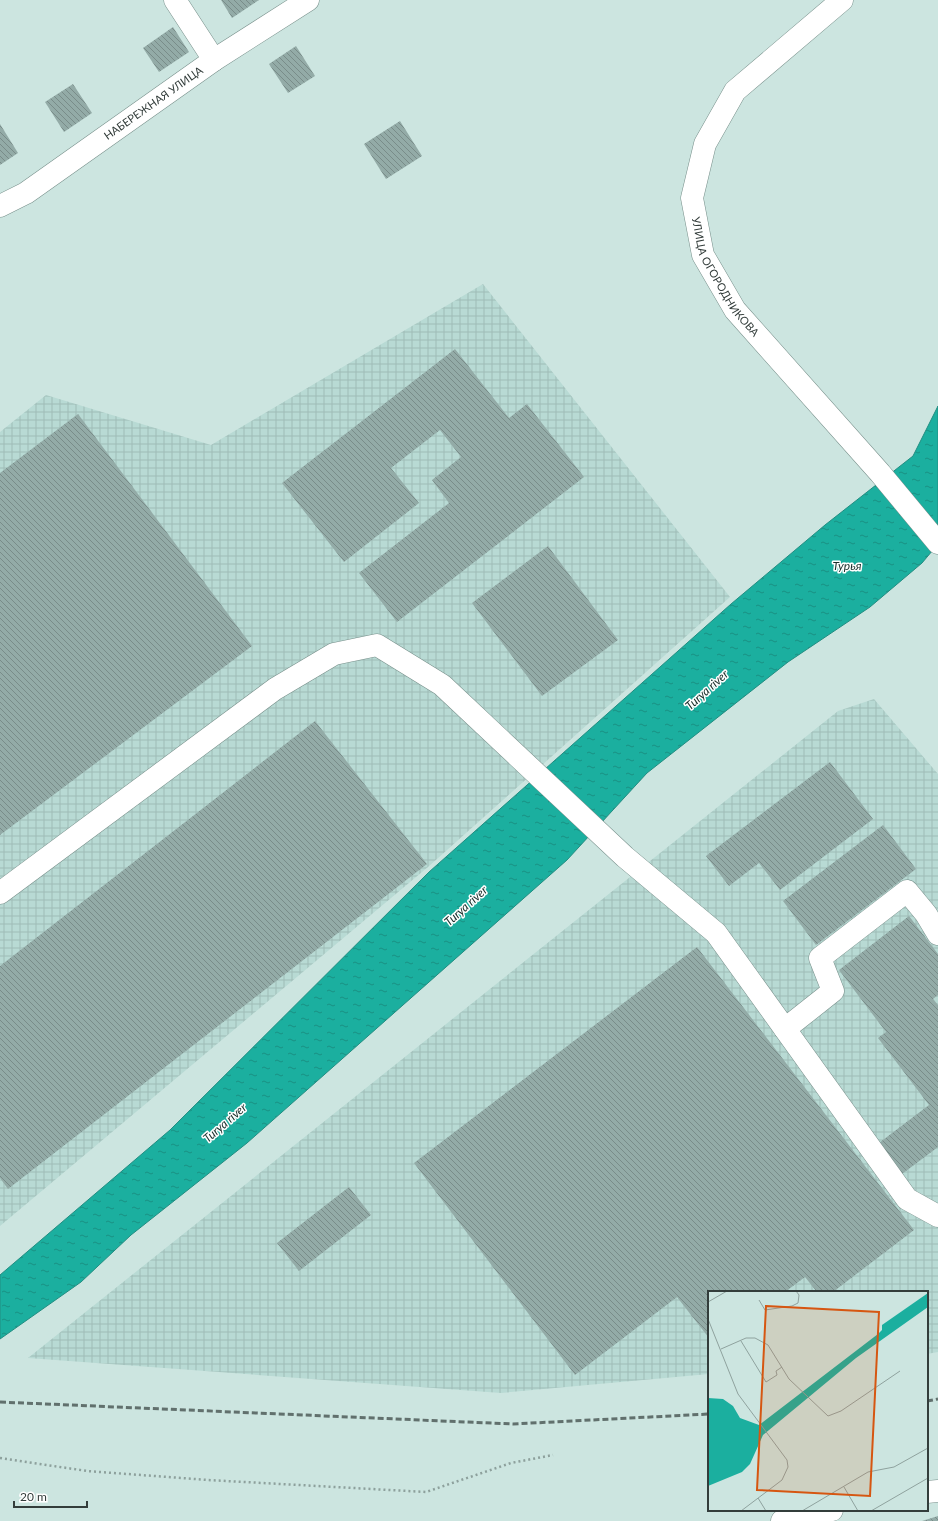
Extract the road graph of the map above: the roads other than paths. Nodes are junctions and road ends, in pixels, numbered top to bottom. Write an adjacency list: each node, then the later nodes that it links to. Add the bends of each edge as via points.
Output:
1 (175, 0): 4 (street)
2 (308, 0): 4 (street, НАБЕРЕЖНАЯ УЛИЦА)
3 (842, 0): 6 (street, УЛИЦА ОГОРОДНИКОВА, via 735,91 705,144 692,198 703,255 734,310 880,473)
4 (214, 60): 5 (street, НАБЕРЕЖНАЯ УЛИЦА, via 26,193)
5 (0, 206)
6 (938, 543)
7 (0, 893): 9 (street, via 275,689 334,654 376,644 442,685 625,857 716,934)
8 (938, 934): 9 (street, via 907,891 820,958 833,991)
9 (785, 1029): 10 (street, via 907,1199)
10 (938, 1216)
11 (938, 1491): 12 (street)
12 (928, 1492)
13 (827, 1511): 14 (street)
14 (782, 1521)

